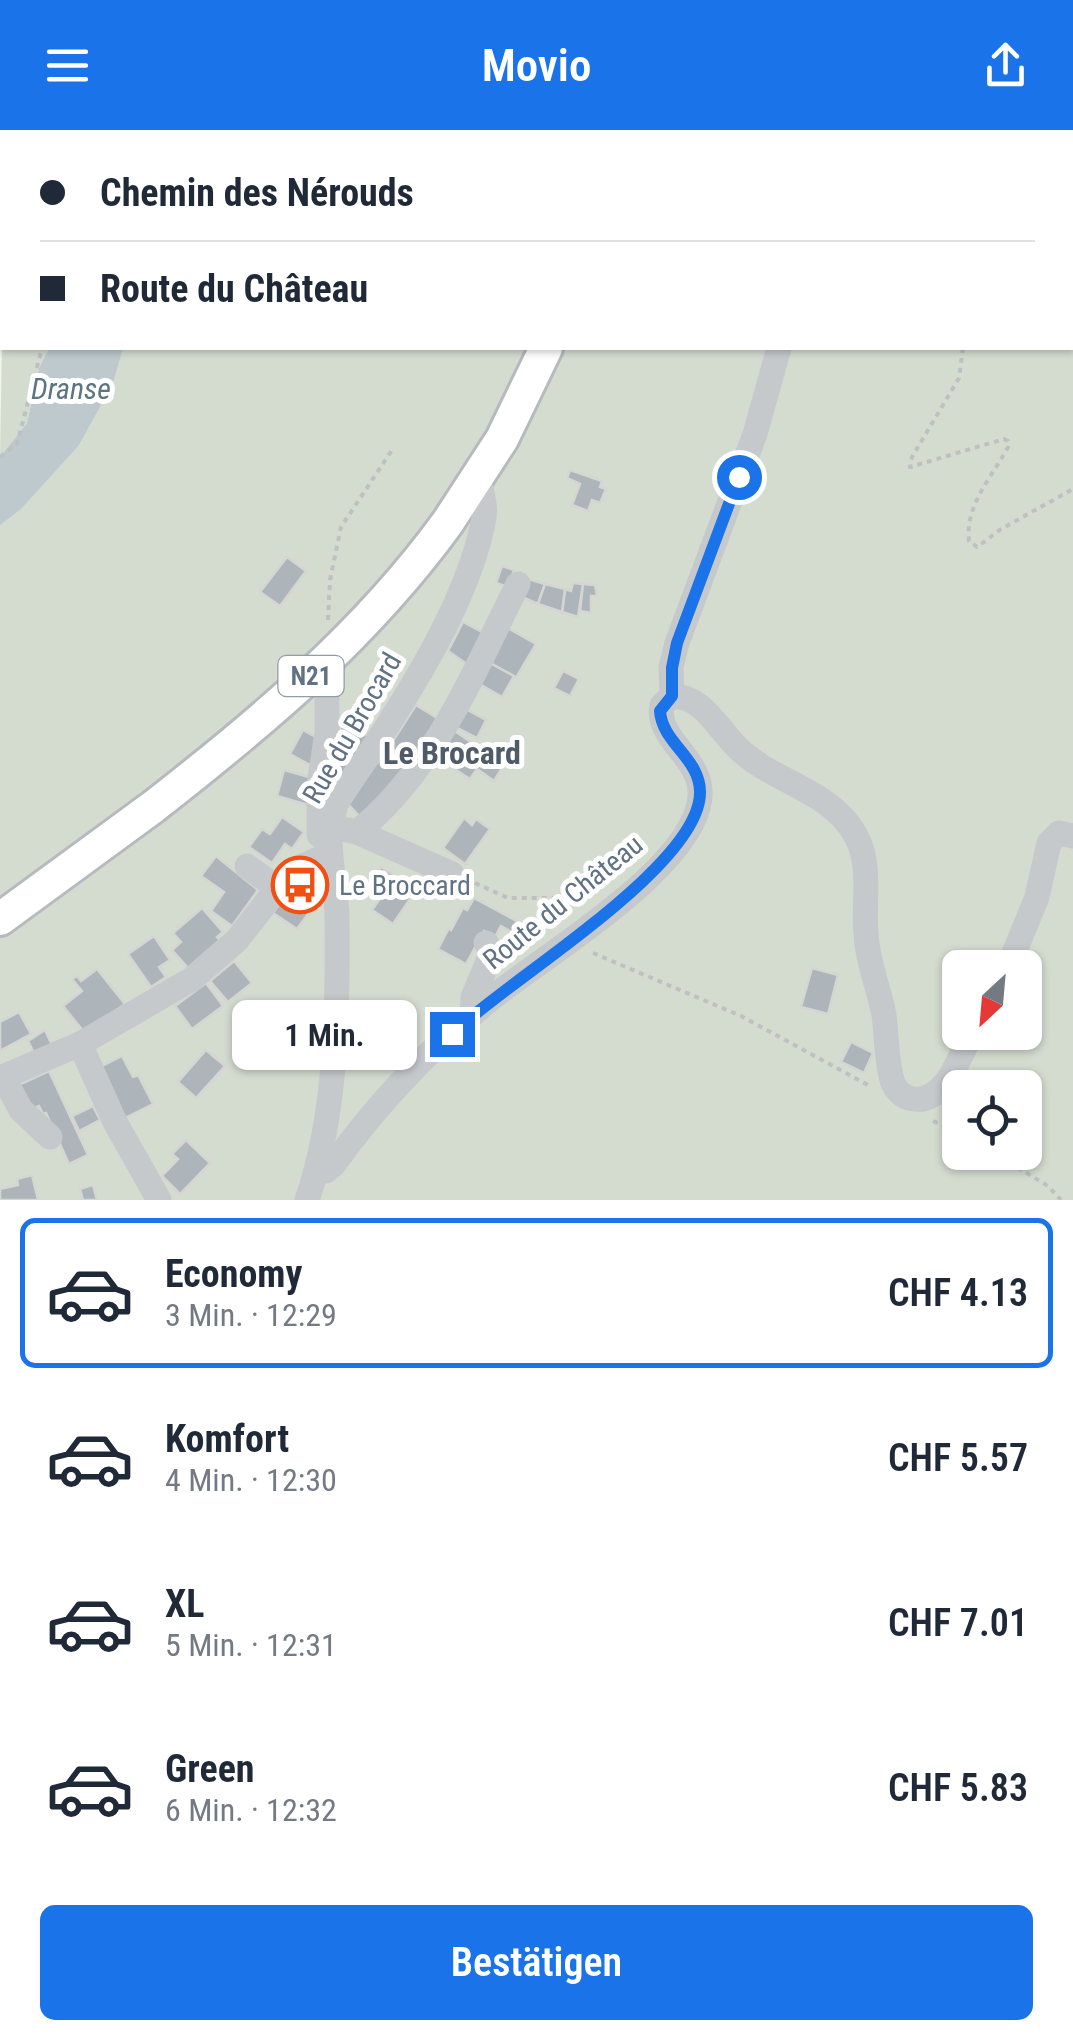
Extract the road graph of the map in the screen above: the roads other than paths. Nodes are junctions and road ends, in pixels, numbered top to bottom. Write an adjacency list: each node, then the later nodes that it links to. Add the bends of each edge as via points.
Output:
1 (545, 350): 3 (main road, N21)
2 (777, 350): 6 (street, via 755,434 677,643)
3 (478, 478): 7 (street, Rue du Brocard, via 484,520 468,572 434,646 337,802); 14 (main road, N21, bridge, via 368,621 282,702 137,820)
4 (518, 584): 8 (street, via 431,745 395,797)
5 (327, 640): 10 (street, via 328,733 318,830 320,846)
6 (672, 696): 17 (street, Route du Château, via 661,719 696,773 697,812 649,876); 19 (street, via 702,707 752,761 822,801 854,832 865,865 867,947 900,1093 915,1099 936,1094)
7 (329, 826): 8 (street); 10 (street, Rue du Brocard)
8 (357, 832): 12 (street)
9 (1073, 836): 16 (street, via 1058,833 1049,843 1037,898)
10 (330, 854): 13 (street, via 292,871); 22 (street, via 337,917 333,1038)
11 (248, 866): 13 (street)
12 (452, 874)
13 (276, 888): 18 (street, via 236,940 192,979)
14 (0, 919)
15 (486, 943): 17 (street, via 492,952 472,997)
16 (1015, 950)
17 (472, 1015): 22 (street, Route du Château, via 373,1113 334,1164)
18 (80, 1044): 20 (street); 23 (street)
19 (963, 1050)
20 (2, 1078): 21 (street, via 20,1110)
21 (50, 1137)
22 (316, 1172): 24 (street)
23 (159, 1200)
24 (307, 1200)

